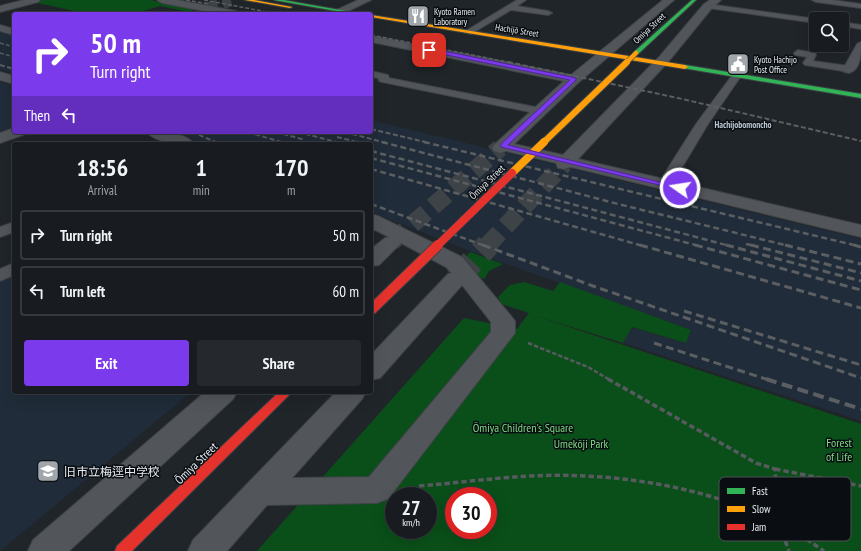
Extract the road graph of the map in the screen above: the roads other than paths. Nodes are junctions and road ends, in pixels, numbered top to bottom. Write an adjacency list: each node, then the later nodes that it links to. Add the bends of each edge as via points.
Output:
1 (35, 0): 13 (street)
2 (162, 0): 14 (street)
3 (247, 0): 15 (street)
4 (276, 0): 16 (street)
5 (366, 0): 17 (street)
6 (522, 0): 12 (lane)
7 (669, 0): 31 (street)
8 (694, 0): 29 (street, Omiya Street)
9 (816, 0): 11 (lane)
10 (712, 3): 20 (lane); 32 (street)
11 (861, 6)
12 (509, 7): 18 (lane); 26 (lane)
13 (0, 8)
14 (225, 12)
15 (326, 12)
16 (329, 12)
17 (336, 12)
18 (548, 13)
19 (373, 16): 26 (street, Hachijō Street)
20 (809, 20)
21 (373, 21): 31 (street, Hachijō Street)
22 (849, 25): 23 (lane)
23 (861, 27)
24 (0, 28): 25 (street)
25 (12, 31)
26 (468, 32): 31 (street, Hachijō Street)
27 (373, 39): 39 (street)
28 (861, 46): 33 (street)
29 (636, 53): 58 (street, Ōmiya Street, bridge)
30 (798, 53): 33 (lane, via 812,55 808,63)
31 (601, 58): 32 (street, Hachijō Street); 39 (street)
32 (660, 63): 36 (street, Hachijō Street); 47 (street)
33 (849, 69)
34 (373, 74): 38 (lane, via 385,77)
35 (0, 76): 37 (street)
36 (736, 76): 41 (street, Hachijō Street); 48 (lane, via 702,124)
37 (12, 79)
38 (382, 79): 40 (lane); 42 (lane)
39 (574, 79): 42 (street)
40 (373, 84)
41 (861, 96)
42 (540, 112): 47 (street, via 502,147)
43 (12, 134): 45 (street)
44 (161, 134): 46 (street)
45 (0, 138)
46 (181, 142)
47 (566, 163): 48 (street)
48 (665, 184): 51 (street)
49 (373, 221): 63 (street, via 454,262 503,321 503,333 377,490)
50 (12, 227): 52 (lane)
51 (861, 230)
52 (0, 233)
53 (392, 242): 54 (street)
54 (373, 258)
55 (12, 269): 56 (lane)
56 (0, 276)
57 (456, 279): 59 (street)
58 (373, 308)
59 (373, 369)
60 (221, 394): 64 (street)
61 (284, 394): 65 (street, Ōmiya Street)
62 (350, 394): 63 (street)
63 (260, 492): 66 (street)
64 (45, 551)
65 (122, 551)
66 (205, 551)

